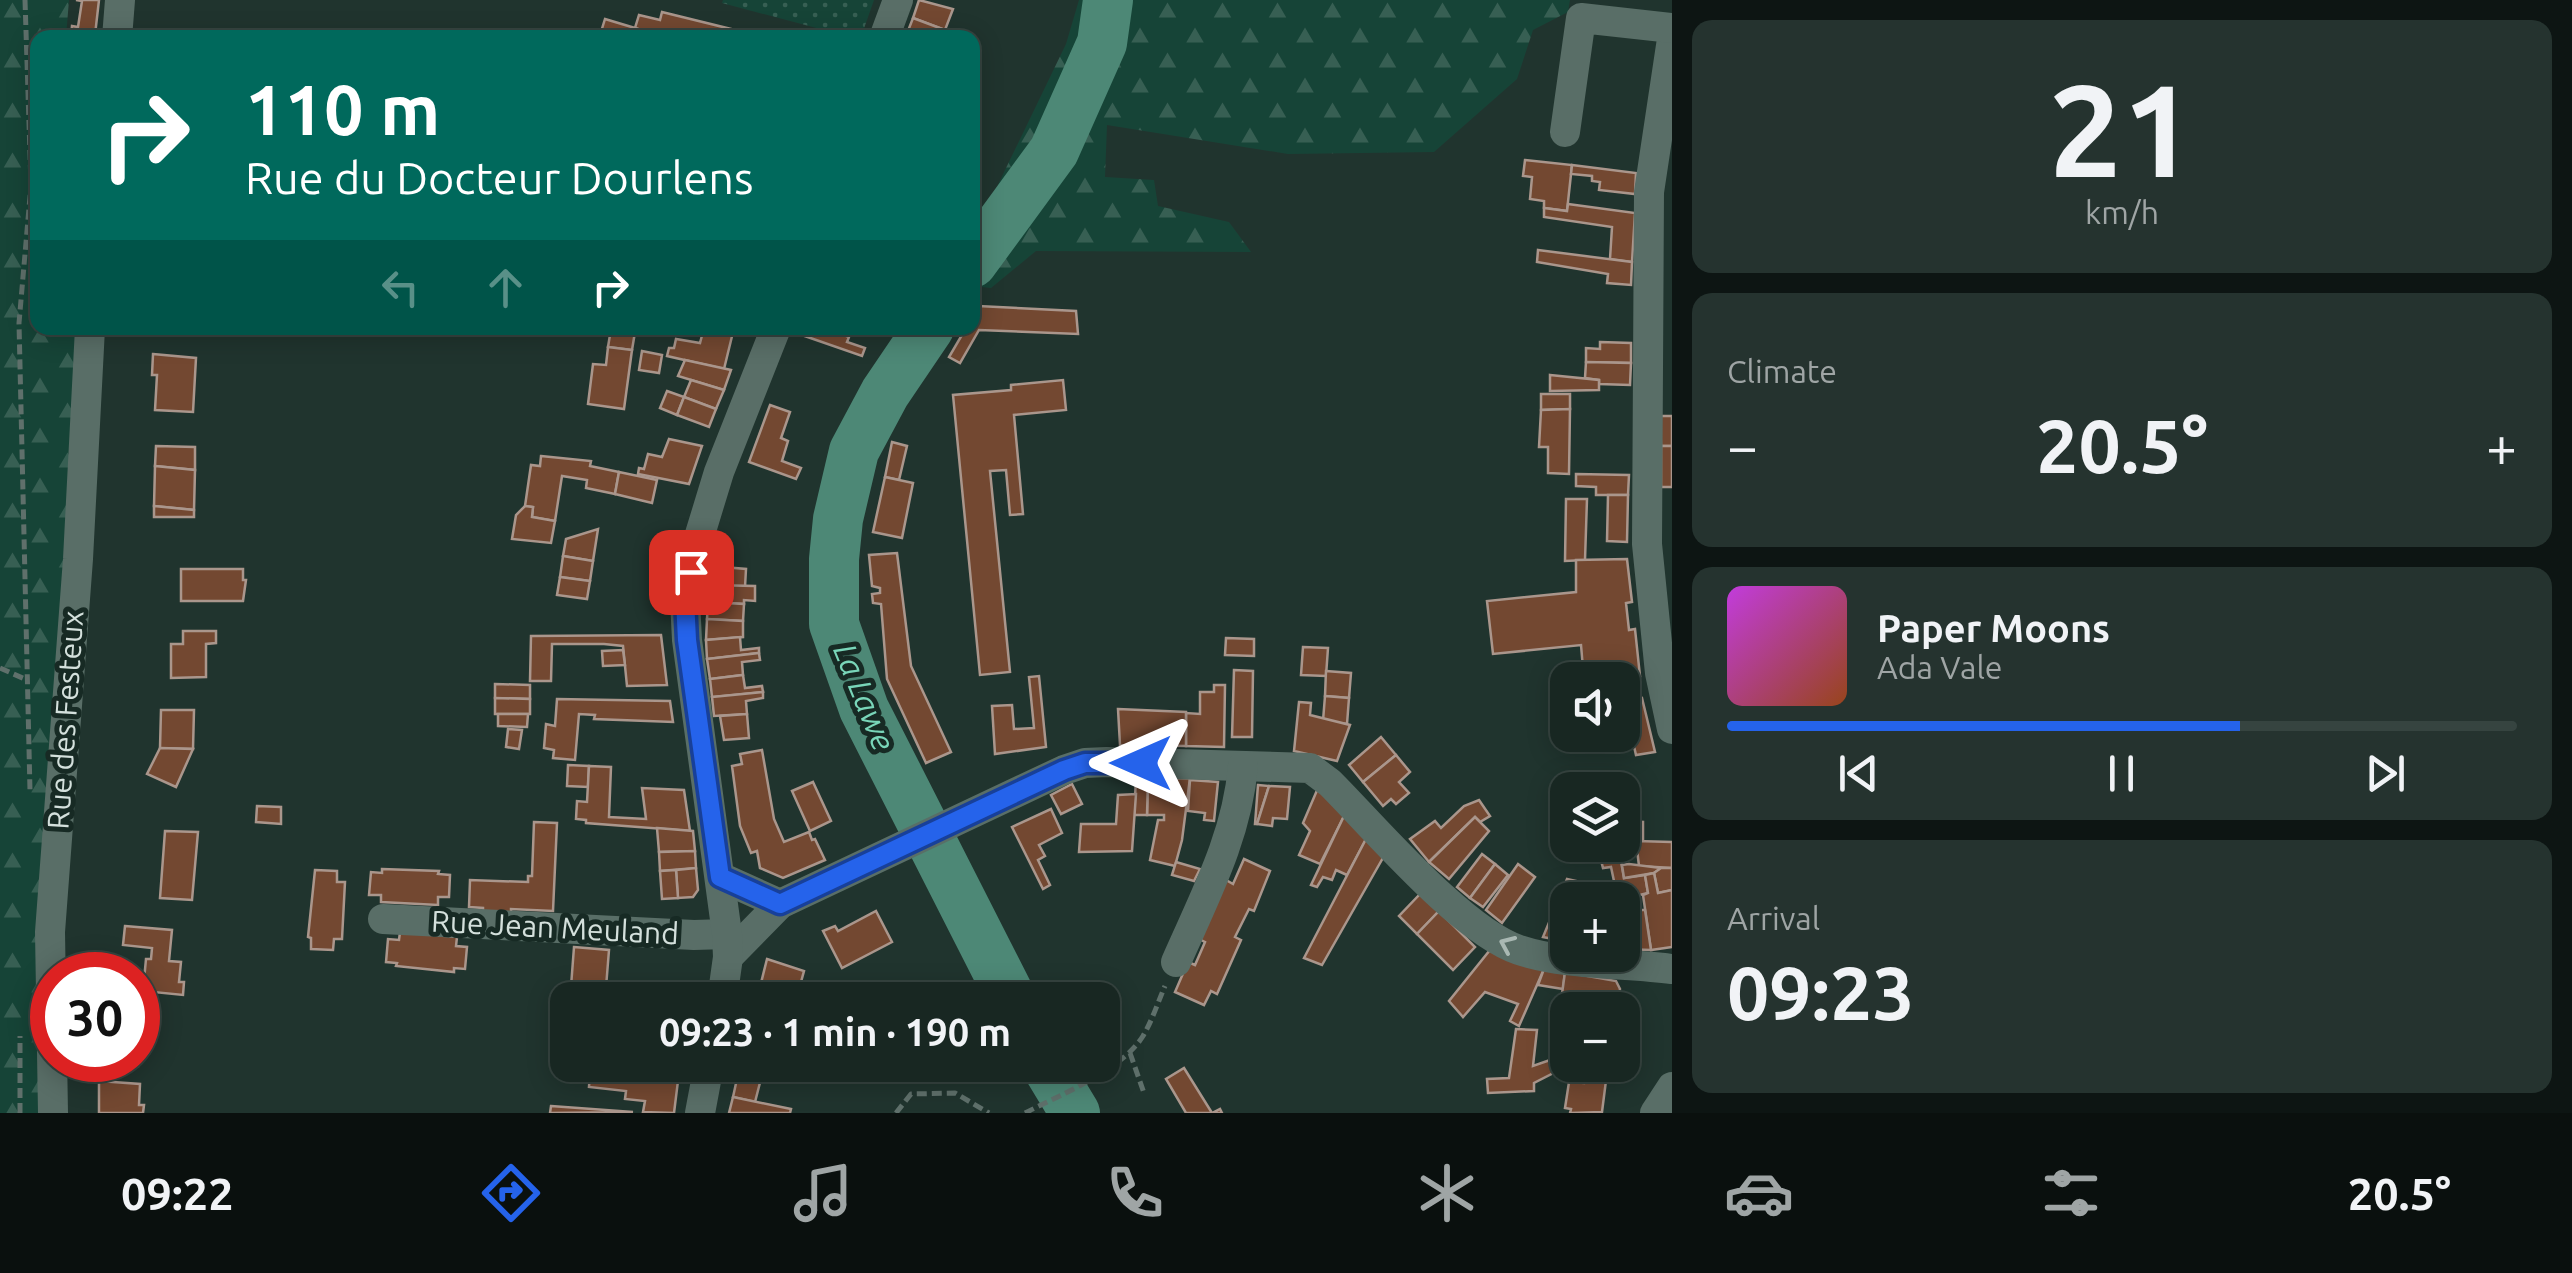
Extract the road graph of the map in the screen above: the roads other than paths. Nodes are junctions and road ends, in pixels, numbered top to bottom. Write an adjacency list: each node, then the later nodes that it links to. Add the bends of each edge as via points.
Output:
1 (120, 0): 5 (street)
2 (898, 0): 6 (street)
3 (1580, 9): 4 (street); 8 (street)
4 (1672, 28)
5 (117, 30)
6 (887, 30)
7 (1672, 39): 11 (street, via 1649,192 1647,544)
8 (1566, 132)
9 (90, 335): 22 (street, Rue des Festeux, via 50,932)
10 (773, 335): 13 (street, via 720,472 685,600)
11 (1672, 729)
12 (1242, 766): 14 (street, via 1085,763); 17 (street, via 1222,858); 18 (street, one-way to 12, via 1534,954 1500,942 1321,775 1299,766)
13 (720, 877): 14 (street); 16 (street)
14 (780, 904): 16 (street)
15 (384, 919): 16 (street, Rue Jean Meuland, via 694,935)
16 (728, 946): 19 (street)
17 (1176, 962)
18 (1672, 969)
19 (724, 982)
20 (706, 1082): 23 (street)
21 (1672, 1086): 24 (street)
22 (52, 1113)
23 (700, 1113)
24 (1655, 1113)

